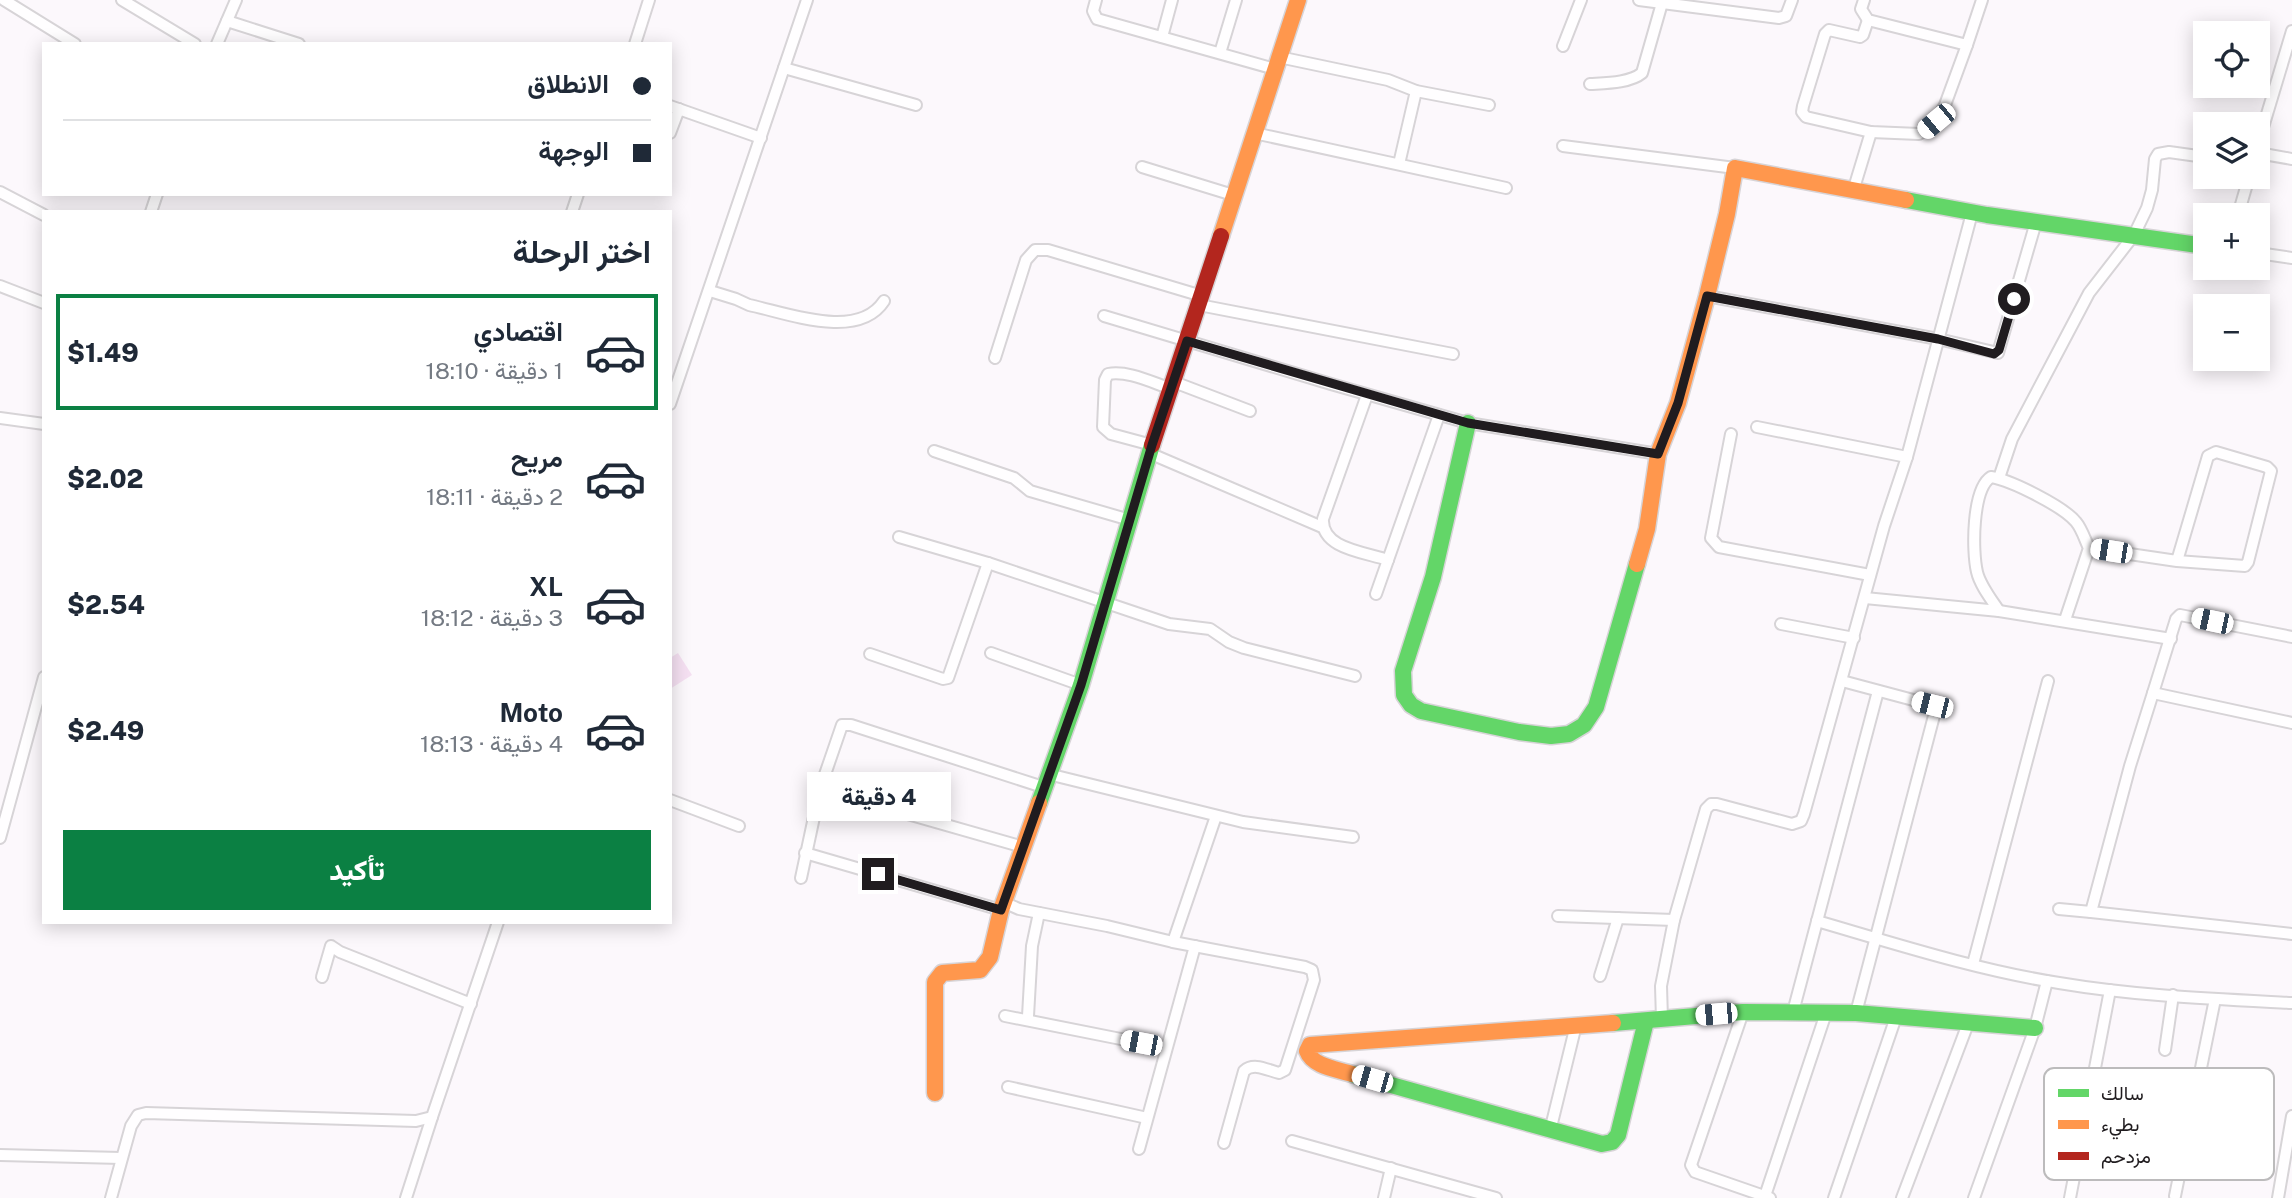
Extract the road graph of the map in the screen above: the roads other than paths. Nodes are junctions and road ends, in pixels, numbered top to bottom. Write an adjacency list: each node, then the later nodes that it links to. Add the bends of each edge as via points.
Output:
1 (4, 0): 17 (street)
2 (30, 0): 17 (street)
3 (122, 0): 23 (street)
4 (236, 0): 19 (street)
5 (649, 0): 26 (street)
6 (807, 0): 31 (street)
7 (1096, 0): 21 (street, via 1093,11 1097,19)
8 (1172, 0): 21 (street)
9 (1236, 0): 29 (street)
10 (1298, 0): 30 (street)
11 (1581, 0): 28 (street)
12 (1639, 0): 16 (street)
13 (1791, 0): 16 (street, via 1786,16 1779,18)
14 (1864, 0): 18 (street, via 1861,13)
15 (1982, 0): 27 (street)
16 (1662, 3): 32 (street, via 1642,73)
17 (25, 13): 22 (street)
18 (1868, 20): 27 (street); 38 (street, via 1860,37 1829,30 1825,34 1802,112 1806,117)
19 (228, 21): 24 (street); 25 (street)
20 (2292, 31): 37 (street)
21 (1162, 37): 29 (street)
22 (72, 42)
23 (192, 42)
24 (218, 42)
25 (293, 42)
26 (636, 42)
27 (1967, 45): 38 (street, via 1936,121 1919,134)
28 (1563, 46)
29 (1220, 53): 30 (street)
30 (1277, 63): 33 (street, via 1388,80); 39 (street)
31 (784, 68): 34 (street); 40 (street)
32 (1590, 84)
33 (1416, 91): 35 (street); 45 (street)
34 (916, 105)
35 (1489, 105)
36 (675, 108): 40 (street)
37 (2268, 112)
38 (1871, 132): 49 (street)
39 (1254, 134): 45 (street); 51 (street)
40 (761, 138): 60 (street)
41 (1563, 146): 47 (street)
42 (2193, 155): 55 (street, via 2158,154 2147,208)
43 (2270, 155): 44 (street)
44 (2292, 159)
45 (1399, 164): 48 (street)
46 (1142, 167): 51 (street)
47 (1735, 168): 49 (street); 61 (street)
48 (1506, 188)
49 (1854, 188): 52 (street)
50 (0, 192): 53 (street)
51 (1233, 195): 63 (street)
52 (1972, 212): 54 (street); 66 (street)
53 (42, 214)
54 (2036, 222): 55 (street); 66 (street, via 1998,353)
55 (2134, 236): 56 (street); 84 (street, via 2089,293 2012,439)
56 (2193, 244)
57 (2270, 255): 58 (street)
58 (2292, 258)
59 (0, 286): 64 (street)
60 (710, 291): 62 (street, via 749,305 836,322 864,318); 72 (street)
61 (1707, 296): 66 (street); 82 (street, via 1678,403)
62 (884, 301)
63 (1200, 301): 67 (street); 68 (street); 69 (street, via 1048,250 1035,250 1026,260)
64 (42, 302)
65 (1104, 316): 67 (street)
66 (1938, 339): 83 (street)
67 (1187, 341): 70 (street); 71 (street)
68 (1452, 354)
69 (995, 358)
70 (1173, 385): 73 (street); 80 (street); 80 (street, via 1114,373 1105,380 1103,427)
71 (1367, 394): 74 (street); 86 (street)
72 (672, 398)
73 (1250, 411)
74 (1439, 415): 76 (street); 89 (street)
75 (0, 418): 77 (street)
76 (1468, 423): 82 (street); 82 (street, via 1433,577 1403,671 1404,695 1421,711 1519,732 1569,734 1592,716 1647,529)
77 (42, 424)
78 (1756, 427): 83 (street)
79 (1731, 434): 92 (street, via 1711,538 1715,543)
80 (1151, 449): 85 (street); 86 (street)
81 (934, 451): 85 (street, via 1014,478 1030,491)
82 (1658, 454)
83 (1907, 457): 92 (street)
84 (1999, 478): 88 (street, via 2066,514 2077,523); 96 (street, via 1986,480 1975,519 1978,575)
85 (1130, 520): 95 (street)
86 (1322, 527): 89 (street, via 1333,543)
87 (898, 537): 91 (street)
88 (2090, 548): 90 (street); 97 (street)
89 (1388, 559): 93 (street)
90 (2177, 561): 90 (street, via 2245,566 2271,471 2211,453)
91 (988, 563): 95 (street); 103 (street, via 948,678)
92 (1870, 575): 94 (street)
93 (1376, 594)
94 (1865, 598): 96 (street); 100 (street)
95 (1105, 603): 104 (street, via 1169,624 1210,629 1244,648); 108 (street)
96 (1998, 611): 97 (street)
97 (2065, 620): 101 (street)
98 (1781, 624): 100 (street)
99 (2292, 637): 101 (street, via 2180,615)
100 (1854, 638): 105 (street)
101 (2171, 639): 110 (street)
102 (991, 653): 108 (street)
103 (870, 654)
104 (1355, 677)
105 (1842, 681): 109 (street); 128 (street, via 1801,821 1792,824 1711,804 1703,816)
106 (2048, 681): 135 (street)
107 (42, 684): 117 (street)
108 (1081, 685): 112 (street)
109 (1878, 691): 129 (street); 132 (street, via 1932,705 1935,712)
110 (2153, 694): 111 (street); 124 (street)
111 (2292, 723)
112 (1046, 780): 113 (street, via 846,724 839,729); 115 (street); 119 (street)
113 (820, 789): 119 (street); 120 (street)
114 (672, 801): 116 (street)
115 (1216, 816): 118 (street); 133 (street)
116 (739, 826)
117 (0, 838)
118 (1353, 838)
119 (1023, 847): 122 (street)
120 (805, 853): 121 (street); 122 (street)
121 (801, 878)
122 (1002, 906): 125 (street); 160 (street, via 990,957 983,966 975,971 942,973 935,982)
123 (2059, 909): 124 (street)
124 (2091, 912): 131 (street)
125 (1039, 913): 133 (street); 149 (street)
126 (1558, 916): 127 (street)
127 (1618, 918): 128 (street); 136 (street)
128 (1674, 920): 151 (street)
129 (1817, 921): 132 (street); 145 (street)
130 (497, 924): 143 (street)
131 (2292, 934)
132 (1874, 938): 135 (street); 147 (street)
133 (1173, 942): 134 (street)
134 (1195, 946): 155 (street); 166 (street, via 1306,967 1314,974 1285,1070 1279,1073 1254,1066 1244,1071)
135 (1973, 964): 138 (street)
136 (1600, 976)
137 (322, 977): 143 (street, via 331,946)
138 (2047, 981): 139 (street); 154 (street)
139 (2110, 990): 140 (street); 157 (street)
140 (2173, 995): 141 (street); 156 (street)
141 (2215, 999): 142 (street); 158 (street)
142 (2292, 1003)
143 (471, 1004): 162 (street)
144 (1743, 1012): 145 (street); 151 (street); 172 (street, via 1691,1165 1695,1171)
145 (1793, 1012): 146 (street)
146 (1826, 1013): 147 (street); 172 (street)
147 (1856, 1013): 150 (street)
148 (1005, 1016): 155 (street)
149 (1028, 1016)
150 (1896, 1017): 152 (street); 177 (street)
151 (1654, 1020): 153 (street); 164 (street, via 1612,1142 1602,1144)
152 (1969, 1021): 154 (street); 178 (street)
153 (1576, 1026): 164 (street); 164 (street, via 1318,1044 1307,1051 1321,1065)
154 (2035, 1028): 179 (street)
155 (1166, 1048): 163 (street)
156 (2165, 1050)
157 (2095, 1068)
158 (2201, 1068)
159 (1008, 1087): 163 (street)
160 (934, 1093)
161 (2292, 1116): 181 (street)
162 (432, 1117): 169 (street, via 416,1121 146,1113 133,1120); 174 (street)
163 (1147, 1118): 167 (street)
164 (1550, 1130)
165 (1292, 1141): 170 (street)
166 (1224, 1143)
167 (1139, 1149)
168 (0, 1155): 169 (street)
169 (121, 1158): 173 (street)
170 (1391, 1168): 175 (street); 176 (street)
171 (2073, 1180): 180 (street)
172 (1767, 1197)
173 (111, 1198)
174 (406, 1198)
175 (1384, 1198)
176 (1496, 1198)
177 (1834, 1198)
178 (1902, 1198)
179 (1974, 1198)
180 (2070, 1198)
181 (2278, 1198)

